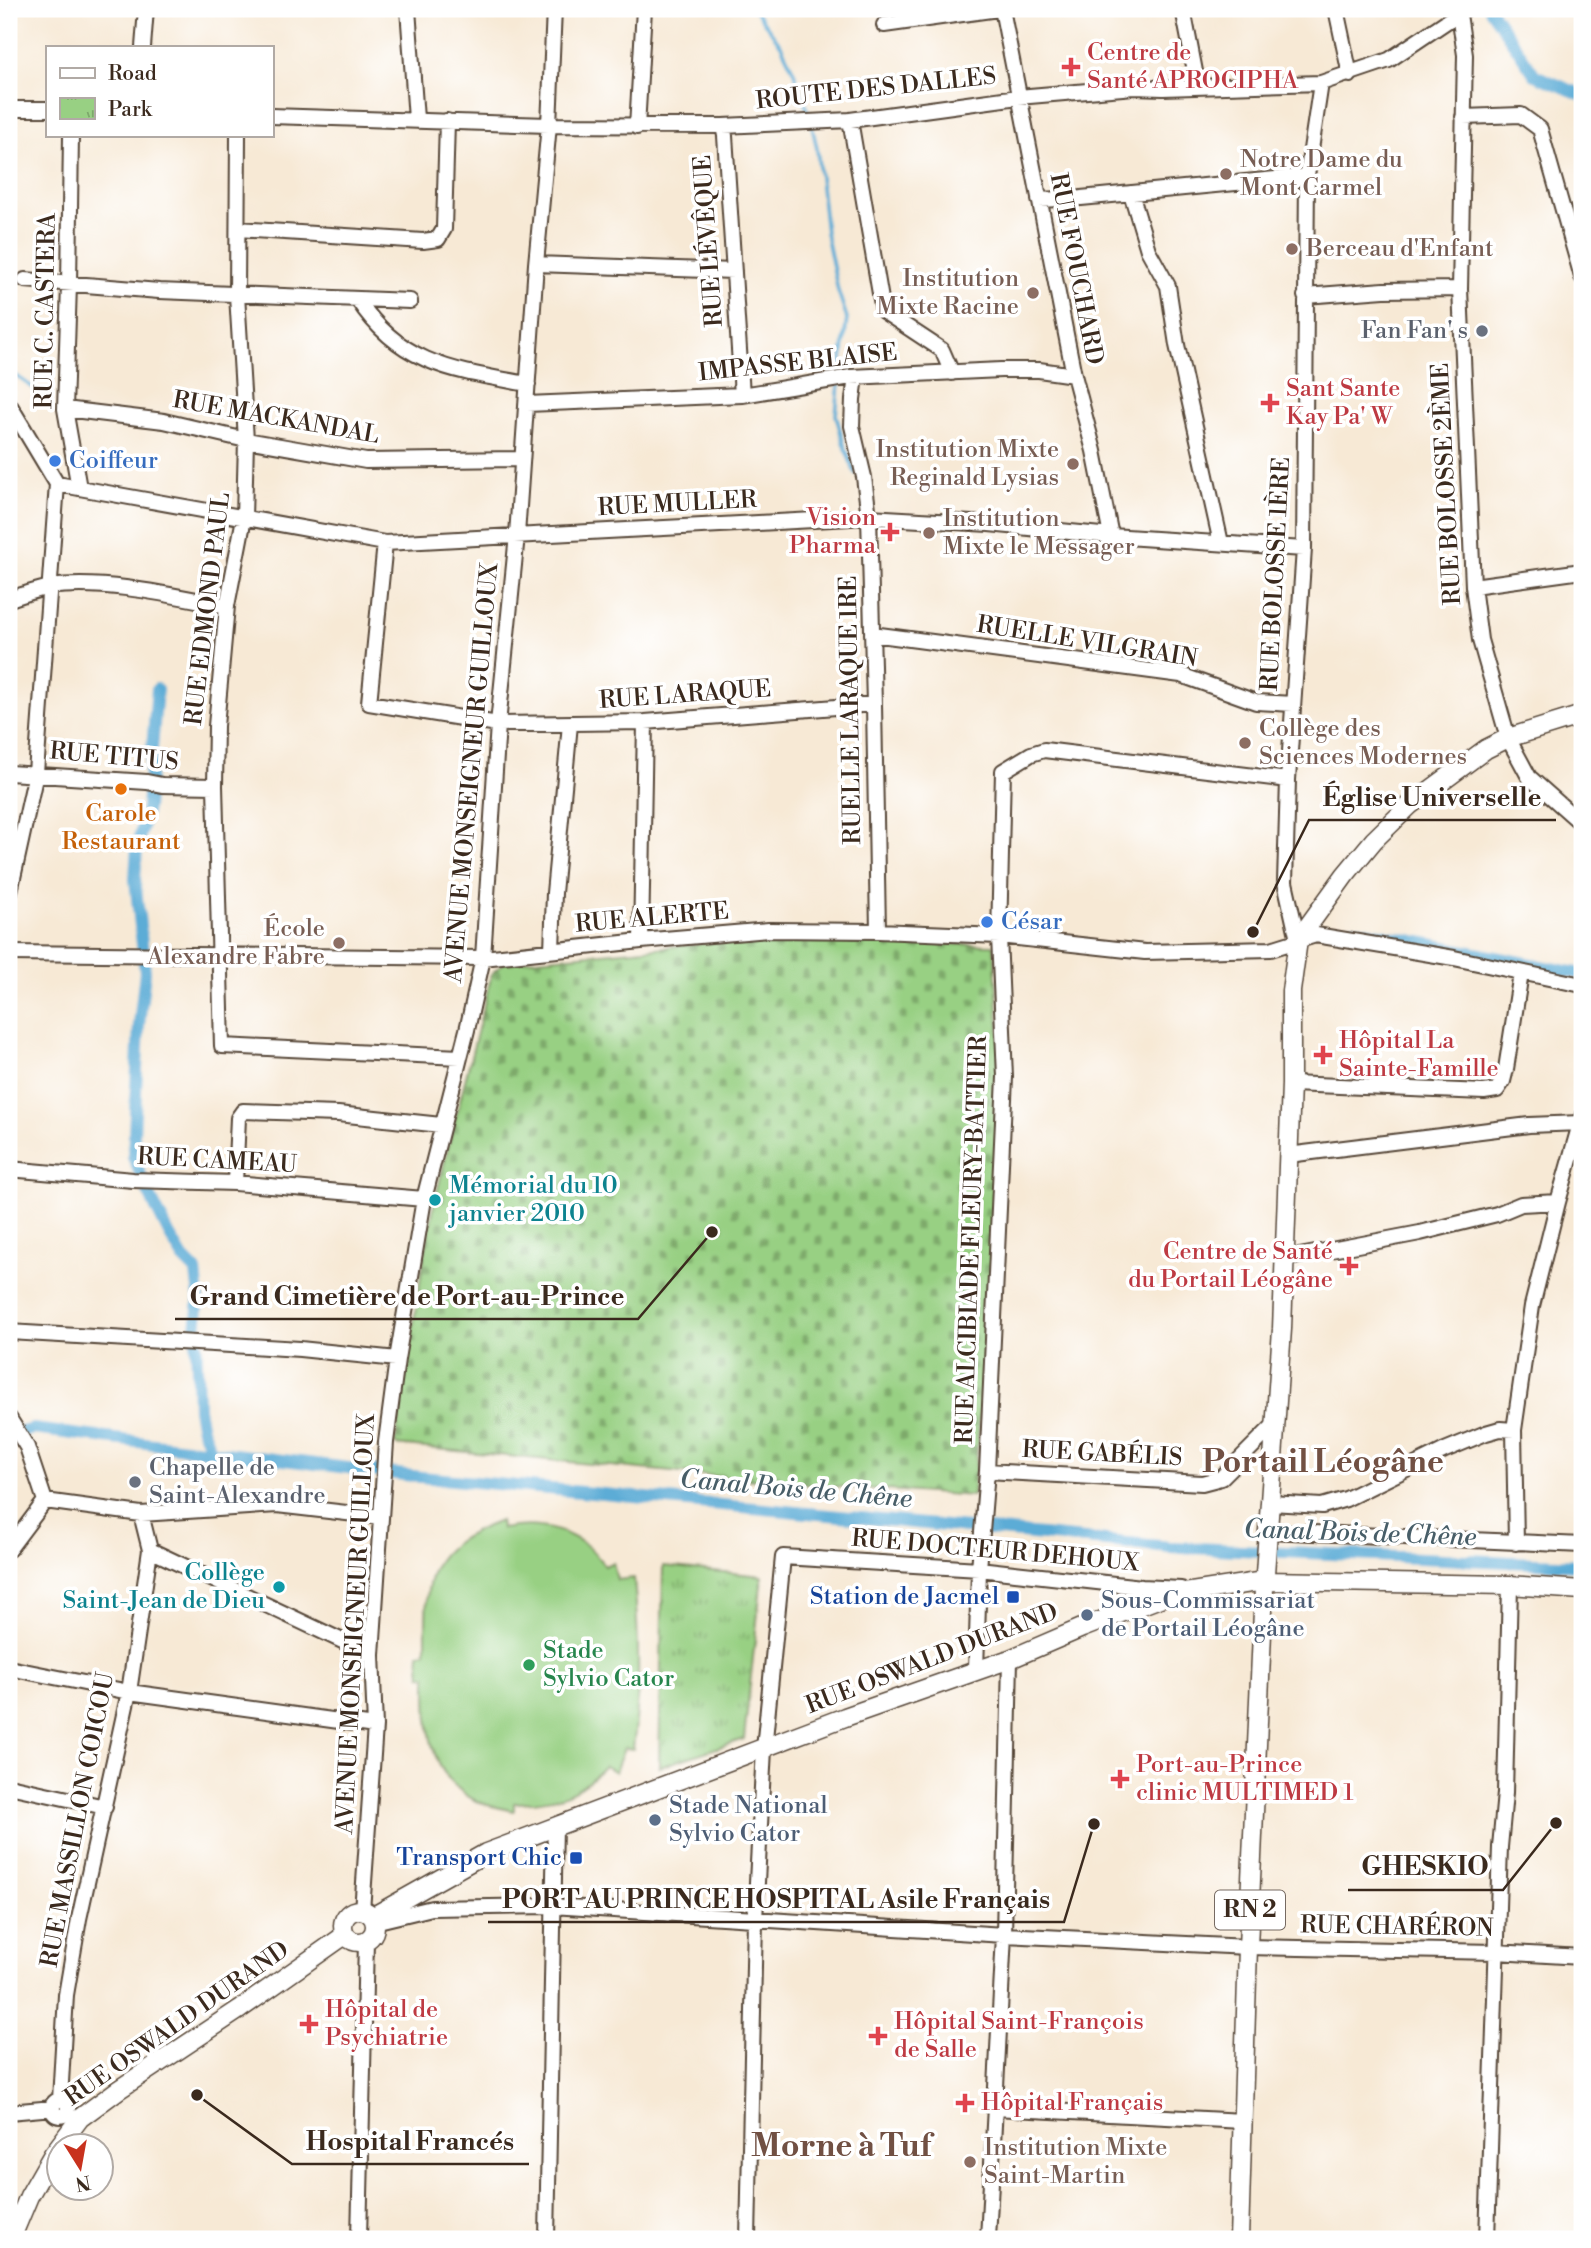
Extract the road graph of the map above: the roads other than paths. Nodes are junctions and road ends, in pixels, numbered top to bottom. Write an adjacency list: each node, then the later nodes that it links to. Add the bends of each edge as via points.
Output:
1 (146, 9): 10 (street)
2 (408, 9): 20 (street)
3 (554, 9): 22 (street, AVENUE MONSEIGNEUR GUILLOUX)
4 (644, 9): 24 (street)
5 (1000, 9): 9 (street); 14 (street, RUE FOUCHARD)
6 (1183, 9): 13 (street)
7 (1336, 9): 11 (street)
8 (1462, 11): 11 (street, ROUTE DES DALLES, via 1389,60); 18 (street, RUE BOLOSSE 2ÈME)
9 (884, 25)
10 (143, 46)
11 (1350, 75): 12 (street, ROUTE DES DALLES)
12 (1321, 83): 13 (street, ROUTE DES DALLES); 27 (street, RUE BOLOSSE 1ÈRE)
13 (1198, 87): 14 (street, ROUTE DES DALLES, via 1134,87)
14 (1018, 97): 19 (street, ROUTE DES DALLES); 29 (street, RUE FOUCHARD)
15 (9, 108): 16 (street)
16 (46, 108)
17 (273, 116): 20 (street, ROUTE DES DALLES)
18 (1463, 117): 33 (street, via 1521,115 1540,129); 36 (street, RUE BOLOSSE 2ÈME)
19 (843, 119): 23 (street, ROUTE DES DALLES); 41 (street, via 883,311 942,350)
20 (415, 120): 21 (street, ROUTE DES DALLES)
21 (447, 121): 22 (street, ROUTE DES DALLES); 30 (street, via 444,229 438,239)
22 (549, 125): 24 (street, ROUTE DES DALLES); 31 (street, AVENUE MONSEIGNEUR GUILLOUX)
23 (723, 126): 24 (street, ROUTE DES DALLES); 32 (street, RUE LÉVÊQUE)
24 (637, 127)
25 (71, 136): 35 (street, RUE C. CASTERA)
26 (238, 136): 30 (street, RUE EDMOND PAUL)
27 (1307, 176): 28 (street); 38 (street, RUE BOLOSSE 1ÈRE)
28 (1131, 194): 29 (street); 58 (street, via 1147,250 1168,286)
29 (1040, 200): 42 (street, RUE FOUCHARD)
30 (238, 229): 37 (street, RUE EDMOND PAUL)
31 (536, 264): 32 (street); 44 (street, AVENUE MONSEIGNEUR GUILLOUX)
32 (734, 271): 45 (street, RUE LÉVÊQUE)
33 (1582, 277)
34 (26, 280): 35 (street)
35 (69, 285): 37 (street); 48 (street, RUE C. CASTERA)
36 (1460, 289): 38 (street); 61 (street, RUE BOLOSSE 2ÈME)
37 (237, 295): 39 (street); 49 (street, RUE EDMOND PAUL)
38 (1305, 296): 59 (street, RUE BOLOSSE 1ÈRE)
39 (358, 300): 40 (street); 44 (street, via 388,336 411,353 451,370)
40 (410, 301)
41 (952, 373): 42 (street, IMPASSE BLAISE, via 1039,370); 43 (street, IMPASSE BLAISE)
42 (1074, 375): 56 (street, RUE FOUCHARD)
43 (856, 377): 45 (street, IMPASSE BLAISE); 53 (street, RUELLE LARAQUE 1RE, via 852,426)
44 (528, 384): 47 (street, AVENUE MONSEIGNEUR GUILLOUX)
45 (742, 395): 47 (street, IMPASSE BLAISE)
46 (9, 404): 51 (street)
47 (527, 404): 50 (street, AVENUE MONSEIGNEUR GUILLOUX)
48 (65, 409): 49 (street, RUE MACKANDAL, via 164,421); 52 (street, RUE C. CASTERA)
49 (246, 440): 50 (street, RUE MACKANDAL, via 366,461); 54 (street, RUE EDMOND PAUL)
50 (522, 459): 55 (street, AVENUE MONSEIGNEUR GUILLOUX)
51 (57, 484): 52 (street, RUE MULLER); 62 (street)
52 (79, 488): 54 (street, RUE MULLER)
53 (869, 517): 55 (street, RUE MULLER); 56 (street, RUE MULLER); 65 (street, RUELLE LARAQUE 1RE)
54 (244, 519): 57 (street, RUE MULLER); 64 (street, RUE EDMOND PAUL)
55 (517, 535): 57 (street, RUE MULLER); 70 (street, AVENUE MONSEIGNEUR GUILLOUX)
56 (1111, 536): 58 (street, RUE MULLER)
57 (385, 543): 70 (street, RUE LARAQUE, via 369,703)
58 (1220, 543): 59 (street, RUE MULLER)
59 (1304, 549): 67 (street, RUE BOLOSSE 1ÈRE)
60 (1582, 571): 61 (street)
61 (1473, 586): 72 (street, RUE BOLOSSE 2ÈME, via 1479,640)
62 (49, 587): 63 (street); 64 (street, via 145,591); 74 (street)
63 (9, 599)
64 (227, 606): 76 (street, RUE EDMOND PAUL)
65 (872, 634): 66 (street, RUELLE LARAQUE 1RE); 67 (street, RUELLE VILGRAIN, via 1181,675 1256,702)
66 (874, 704): 69 (street, RUE LARAQUE); 79 (street, RUELLE LARAQUE 1RE)
67 (1293, 704): 75 (street, RUE BOLOSSE 1ÈRE)
68 (1582, 715): 72 (main road, RN 2)
69 (645, 722): 71 (street, RUE LARAQUE); 82 (street)
70 (498, 724): 71 (street, RUE LARAQUE); 86 (street, AVENUE MONSEIGNEUR GUILLOUX)
71 (570, 724): 83 (street)
72 (1508, 738): 77 (street, RUE BOLOSSE 2ÈME, via 1529,777); 81 (main road, RN 2, via 1410,805 1352,866)
73 (9, 773): 74 (street, RUE TITUS)
74 (36, 773): 76 (street, RUE TITUS); 78 (street)
75 (1288, 780): 80 (street, RUE ALCIBIADE FLEURY-BATTIER, via 1044,750 1031,754 1003,771); 81 (street, RUE BOLOSSE 1ÈRE, via 1285,881)
76 (215, 786): 85 (street, RUE EDMOND PAUL)
77 (1582, 824)
78 (9, 897)
79 (878, 931): 80 (street, RUE ALERTE); 82 (street, RUE ALERTE, via 769,930)
80 (999, 936): 81 (street, RUE ALERTE, via 1145,952 1271,949); 104 (street, RUE ALCIBIADE FLEURY-BATTIER, via 1005,1077)
81 (1298, 940): 87 (street, RUE ALERTE, via 1316,934); 90 (main road, RN 2)
82 (641, 941): 83 (street, RUE ALERTE)
83 (552, 950): 86 (street, RUE ALERTE)
84 (9, 953): 85 (street, RUE ALERTE)
85 (219, 956): 86 (street, RUE ALERTE); 89 (street, RUE EDMOND PAUL, via 222,1046)
86 (483, 958): 89 (street, AVENUE MONSEIGNEUR GUILLOUX)
87 (1521, 973): 88 (street, RUE ALERTE); 90 (street, via 1503,1081 1497,1090)
88 (1582, 985)
89 (460, 1057): 92 (street, AVENUE MONSEIGNEUR GUILLOUX)
90 (1290, 1084): 93 (main road, RN 2)
91 (1581, 1120): 93 (street); 97 (street)
92 (441, 1125): 95 (street, via 338,1114 243,1111 238,1118); 96 (street, AVENUE MONSEIGNEUR GUILLOUX)
93 (1288, 1155): 98 (main road, RN 2)
94 (9, 1169): 95 (street, RUE CAMEAU)
95 (234, 1183): 96 (street, RUE CAMEAU)
96 (424, 1199): 100 (street, AVENUE MONSEIGNEUR GUILLOUX)
97 (1558, 1202): 98 (street, via 1521,1204 1420,1233); 103 (street, via 1532,1306)
98 (1284, 1259): 102 (main road, RN 2)
99 (9, 1332): 100 (street)
100 (397, 1359): 108 (street, AVENUE MONSEIGNEUR GUILLOUX)
101 (9, 1418): 105 (street, via 27,1447)
102 (1275, 1424): 104 (street, RUE GABÉLIS, via 1221,1478 1202,1483); 106 (main road, RN 2)
103 (1514, 1430): 106 (street, via 1500,1429 1476,1437 1346,1499 1322,1506); 110 (street)
104 (987, 1471): 114 (street, RUE ALCIBIADE FLEURY-BATTIER)
105 (45, 1501): 107 (street); 112 (street)
106 (1270, 1503): 109 (main road, RN 2)
107 (141, 1514): 108 (street, via 277,1505); 113 (street)
108 (382, 1517): 119 (street, AVENUE MONSEIGNEUR GUILLOUX)
109 (1268, 1532): 110 (street); 115 (main road, RN 2)
110 (1516, 1543): 111 (street)
111 (1582, 1545)
112 (9, 1549)
113 (150, 1550): 119 (street); 123 (street, RUE MASSILLON COICOU)
114 (979, 1570): 117 (street, RUE DOCTEUR DEHOUX); 122 (street, RUE ALCIBIADE FLEURY-BATTIER); 125 (street, RUE DOCTEUR DEHOUX, via 783,1557)
115 (1265, 1576): 116 (main road, RUE OSWALD DURAND); 117 (main road, RUE OSWALD DURAND); 135 (main road, RN 2)
116 (1510, 1584): 118 (main road, RUE OSWALD DURAND); 136 (street)
117 (1202, 1590): 120 (main road, RUE OSWALD DURAND, via 1165,1596)
118 (1582, 1590)
119 (372, 1655): 124 (street, AVENUE MONSEIGNEUR GUILLOUX)
120 (1010, 1659): 122 (main road, RUE OSWALD DURAND); 132 (street)
121 (9, 1668): 123 (street)
122 (976, 1671): 125 (main road, RUE OSWALD DURAND)
123 (129, 1692): 124 (street); 127 (street, RUE MASSILLON COICOU)
124 (374, 1726): 130 (street, AVENUE MONSEIGNEUR GUILLOUX)
125 (764, 1749): 128 (main road, RUE OSWALD DURAND); 131 (street)
126 (9, 1786): 127 (street)
127 (105, 1807): 139 (street, RUE MASSILLON COICOU, via 66,1995)
128 (555, 1826): 129 (street); 130 (main road, RUE OSWALD DURAND, via 486,1853)
129 (552, 1906): 130 (street, RUE CHARÉRON, via 432,1908); 131 (street, RUE CHARÉRON); 144 (street)
130 (369, 1917): 133 (main road, via 351,1912 344,1920); 134 (main road, via 373,1933)
131 (755, 1920): 132 (street, RUE CHARÉRON); 145 (street)
132 (1004, 1935): 135 (street, RUE CHARÉRON); 138 (street)
133 (345, 1936): 134 (main road); 139 (main road, RUE OSWALD DURAND, via 118,2090)
134 (366, 1941): 143 (street)
135 (1248, 1947): 136 (street, RUE CHARÉRON); 141 (main road, RN 2)
136 (1496, 1952): 137 (street, RUE CHARÉRON); 148 (street)
137 (1582, 1957)
138 (995, 2108): 141 (street); 146 (street)
139 (65, 2109): 140 (street); 142 (main road, RUE OSWALD DURAND, via 53,2154)
140 (9, 2112)
141 (1243, 2120): 147 (main road, RN 2)
142 (11, 2239)
143 (359, 2239)
144 (547, 2239)
145 (748, 2239)
146 (988, 2239)
147 (1239, 2239)
148 (1487, 2239)

